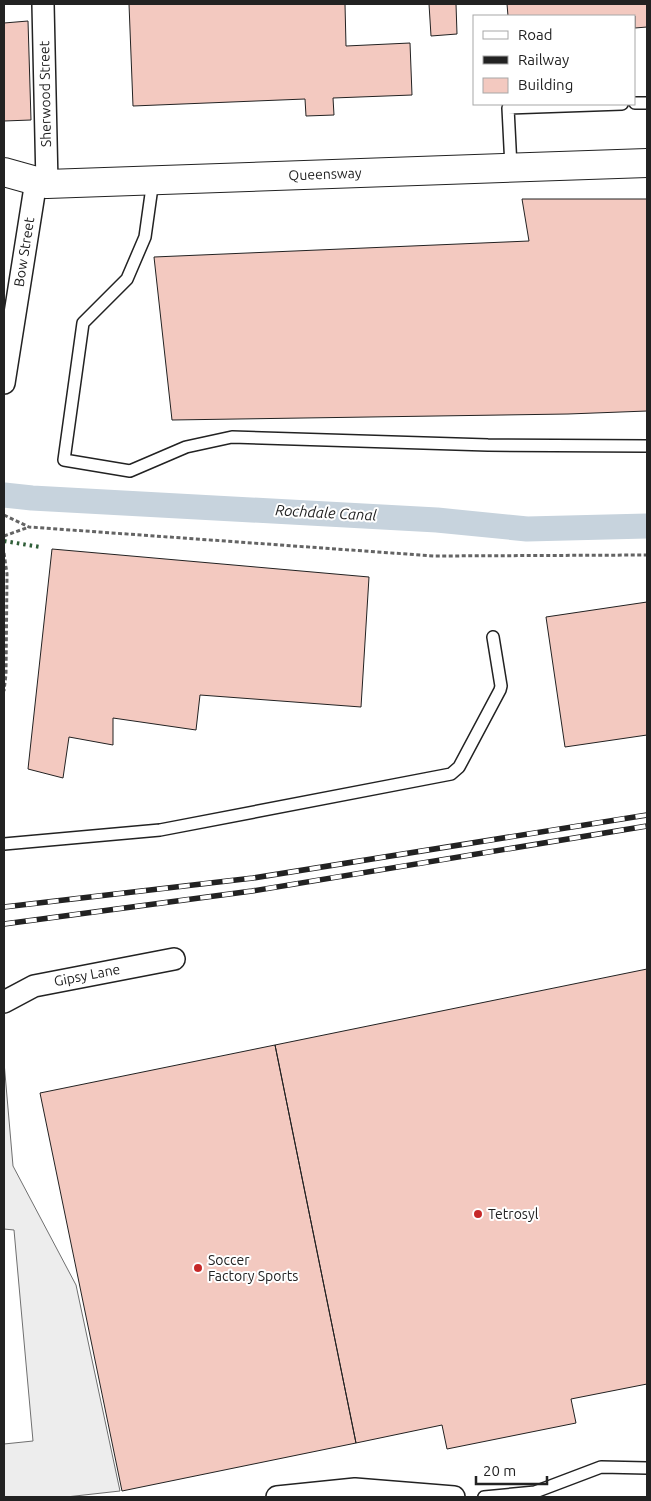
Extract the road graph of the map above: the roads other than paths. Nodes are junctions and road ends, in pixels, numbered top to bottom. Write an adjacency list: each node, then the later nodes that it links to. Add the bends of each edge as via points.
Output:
1 (43, 4): 7 (street, Sherwood Street)
2 (594, 105): 4 (lane, via 508,108)
3 (647, 163): 4 (main road, Queensway)
4 (512, 167): 6 (main road, Queensway)
5 (4, 172): 7 (main road, Queensway)
6 (153, 180): 7 (main road, Queensway); 9 (lane, via 145,237 127,279 84,323 64,460 130,471 186,447 232,437)
7 (41, 183): 8 (street, Bow Street)
8 (4, 383)
9 (647, 446)
10 (493, 637): 11 (lane, via 500,690 459,767 451,774 160,830)
11 (4, 844)
12 (174, 958): 13 (street, Gipsy Lane, via 34,986)
13 (4, 1002)
14 (647, 1468): 17 (lane, via 601,1467 535,1492)
15 (278, 1497): 16 (street, via 355,1489)
16 (454, 1497)
17 (484, 1497)

